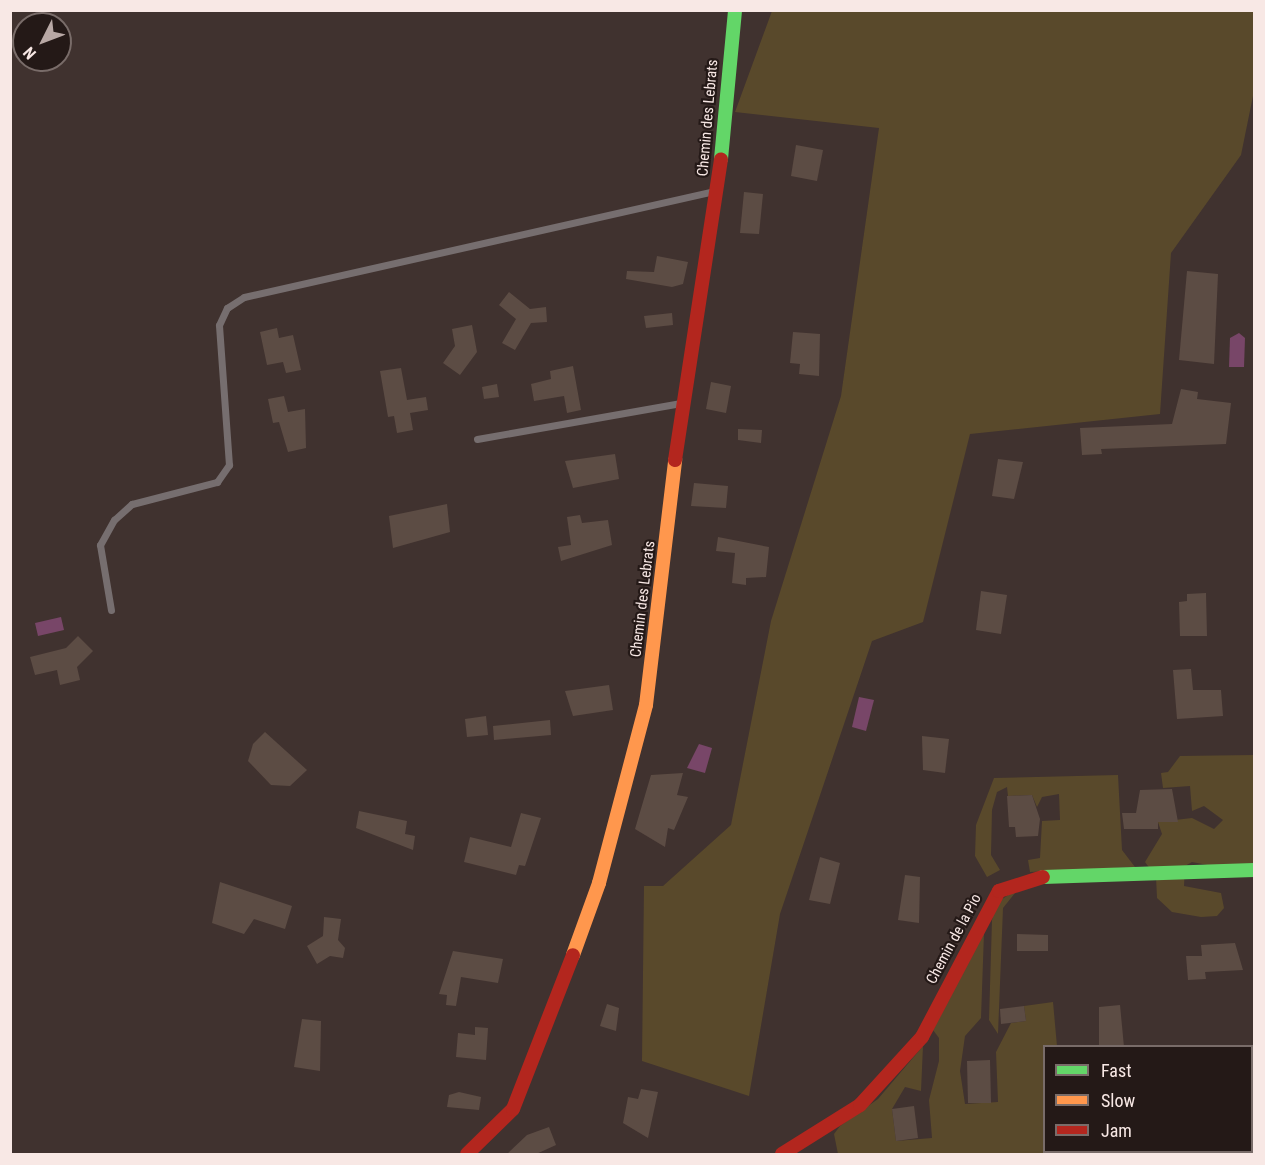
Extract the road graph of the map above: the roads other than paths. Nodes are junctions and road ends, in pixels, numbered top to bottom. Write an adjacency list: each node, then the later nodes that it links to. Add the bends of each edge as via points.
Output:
1 (735, 10): 2 (street, Chemin des Lebrats)
2 (718, 189): 3 (street, Chemin des Lebrats, via 688,350); 5 (lane, via 244,297 227,308 219,326 229,465 217,482 132,504 114,520 100,545)
3 (686, 402): 4 (lane); 7 (street, Chemin des Lebrats, via 646,705 598,883 513,1109)
4 (477, 439)
5 (111, 610)
6 (1254, 870): 8 (street, Chemin de la Pio, via 1027,878 999,891 922,1037 860,1106)
7 (467, 1155)
8 (782, 1155)

